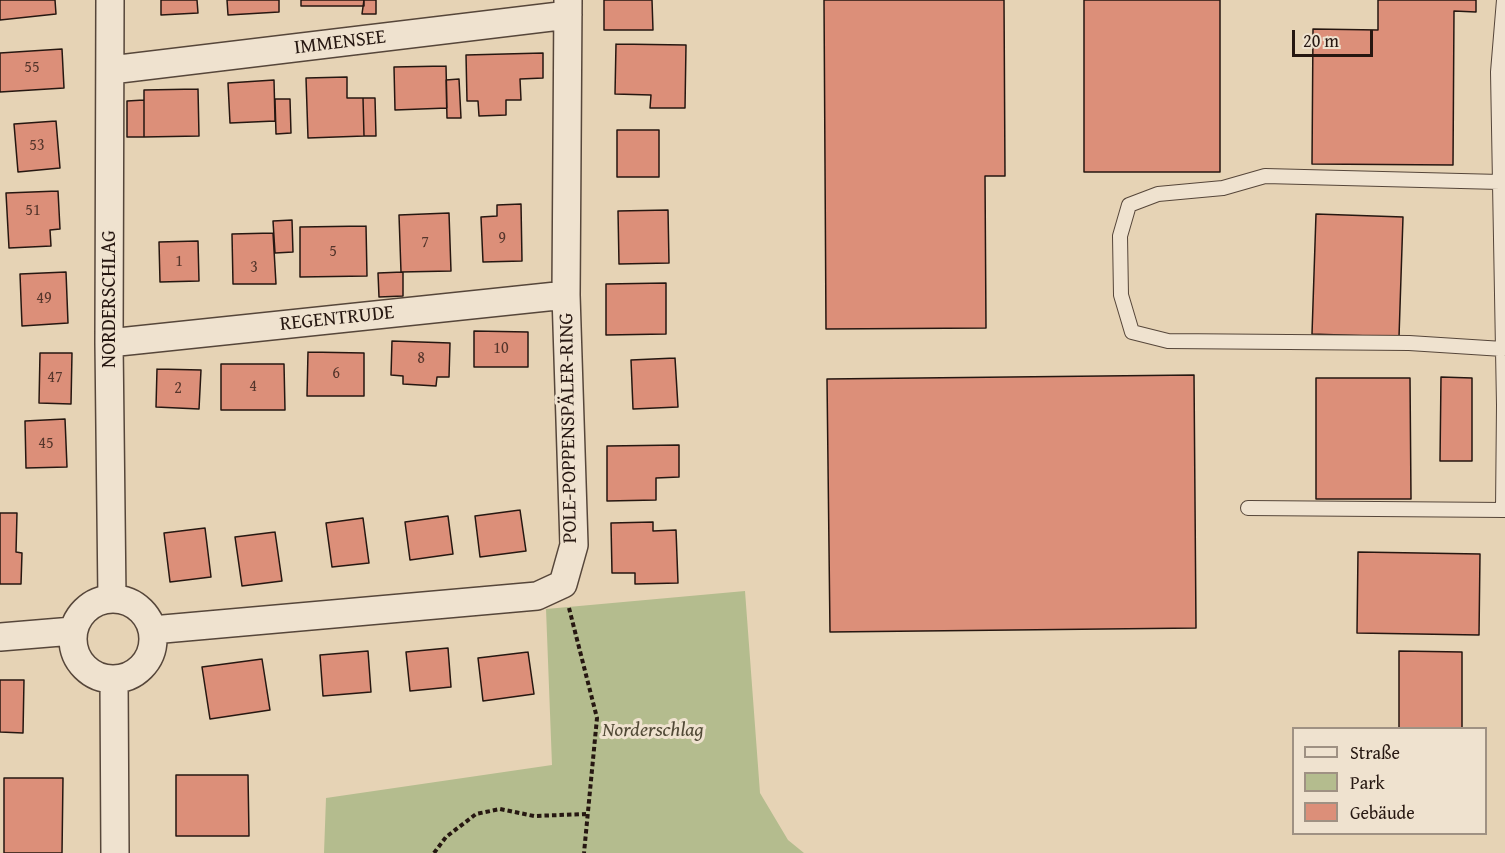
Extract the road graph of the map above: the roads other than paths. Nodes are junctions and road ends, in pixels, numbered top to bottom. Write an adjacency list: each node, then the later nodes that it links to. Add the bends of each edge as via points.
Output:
1 (110, 0): 4 (street, NORDERSCHLAG)
2 (1504, 0): 5 (lane, via 1498,72)
3 (568, 8): 4 (street, IMMENSEE); 6 (street, POLE-POPPENSPÄLER-RING)
4 (111, 70): 7 (street, NORDERSCHLAG)
5 (1500, 182): 8 (lane); 8 (lane, via 1264,176 1223,188 1158,194 1129,205 1120,236 1121,295 1132,332 1168,341 1409,344)
6 (566, 295): 7 (street, REGENTRUDE); 12 (street, POLE-POPPENSPÄLER-RING, via 574,545 563,584 537,596)
7 (109, 343): 11 (street, NORDERSCHLAG)
8 (1503, 350): 10 (lane)
9 (1248, 508): 10 (lane)
10 (1504, 510)
11 (112, 599): 12 (street, via 138,608); 13 (street, via 87,608)
12 (152, 630): 15 (street, via 150,653 144,664 126,678)
13 (73, 631): 14 (street); 15 (street, via 72,642 81,665 91,673)
14 (0, 637)
15 (114, 680): 16 (street)
16 (114, 853)

